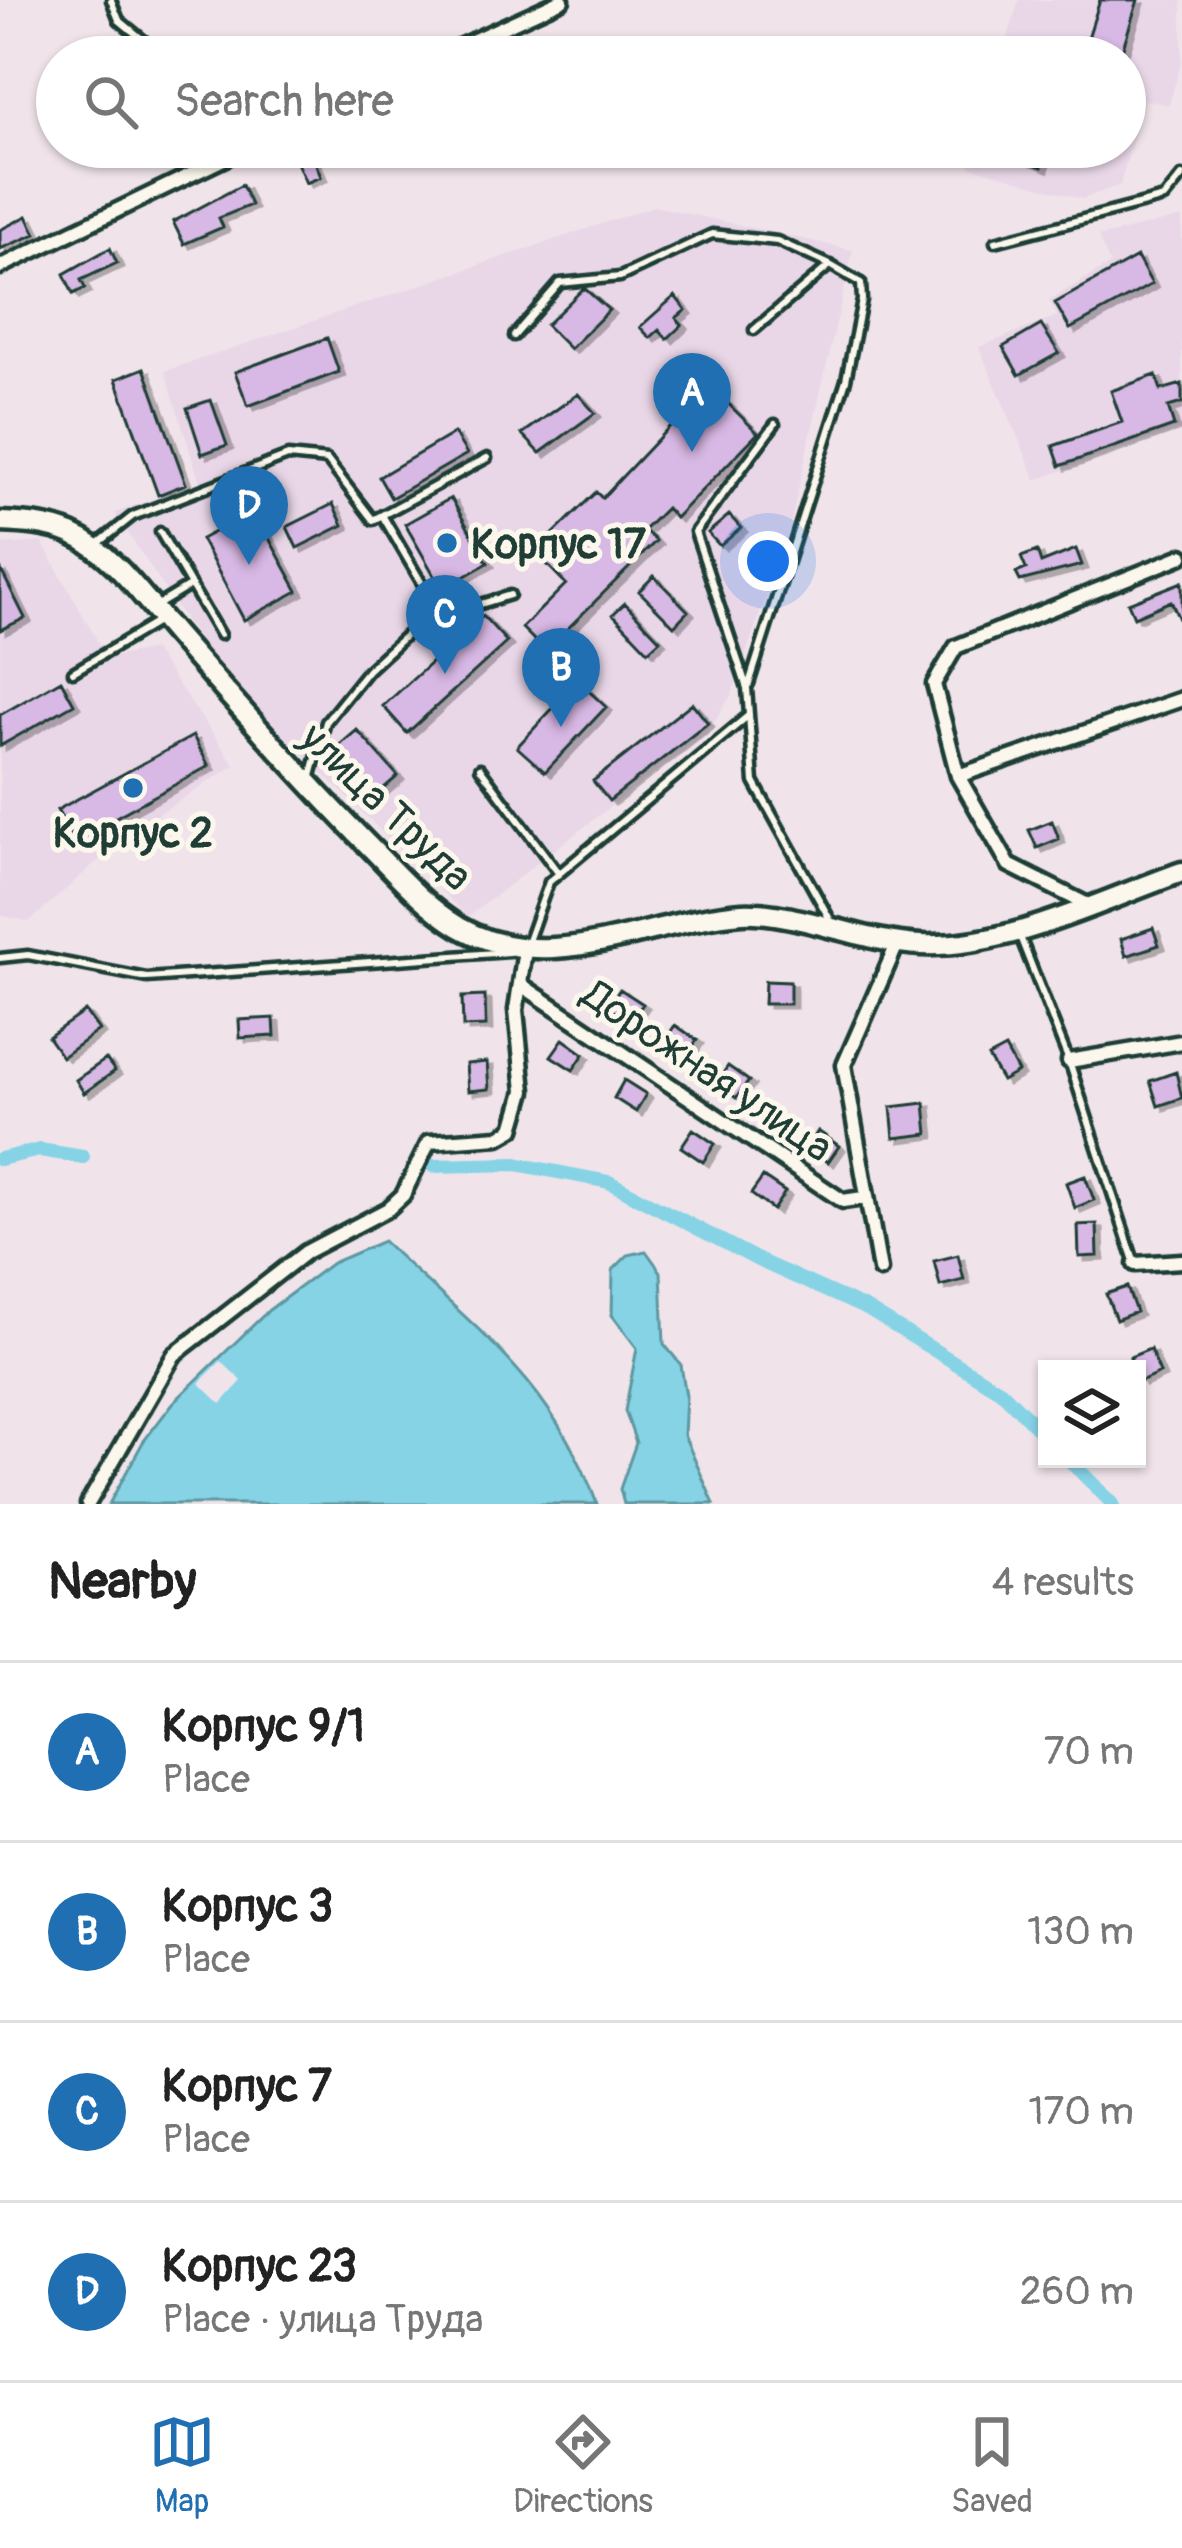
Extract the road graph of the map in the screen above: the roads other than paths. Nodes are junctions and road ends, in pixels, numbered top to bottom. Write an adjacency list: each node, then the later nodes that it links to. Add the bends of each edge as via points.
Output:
1 (110, 0): 5 (lane)
2 (520, 0): 4 (lane)
3 (562, 0): 4 (street)
4 (526, 15): 6 (street)
5 (138, 36)
6 (482, 36)
7 (205, 168): 11 (street)
8 (1182, 176): 9 (lane, via 1164,198)
9 (995, 242)
10 (830, 265): 12 (lane); 13 (lane, via 777,241 712,234 620,277 560,283); 27 (lane, via 860,283 862,300 809,506)
11 (0, 267)
12 (754, 330)
13 (514, 336)
14 (775, 424): 27 (lane, via 695,532)
15 (487, 458): 16 (lane)
16 (382, 515): 19 (lane, via 373,520 327,460 288,456 133,516); 22 (lane)
17 (0, 522): 19 (street, улица Труда, via 38,524)
18 (160, 532): 21 (lane)
19 (92, 548): 24 (street, улица Труда)
20 (1182, 556): 31 (street, via 956,647 934,684)
21 (191, 585): 24 (lane); 25 (lane)
22 (424, 587)
23 (510, 595): 32 (lane, via 418,623 368,670 326,722)
24 (157, 614): 26 (lane); 32 (street, улица Труда)
25 (220, 635)
26 (74, 672)
27 (747, 688): 29 (lane)
28 (1182, 699): 31 (street)
29 (749, 715): 34 (lane); 37 (lane, via 754,782)
30 (480, 768): 34 (lane)
31 (958, 776): 35 (street, via 1010,865)
32 (308, 785): 39 (street, улица Труда, via 424,902 463,929)
33 (1182, 872): 35 (street, улица Труда)
34 (559, 874): 39 (lane)
35 (1088, 905): 36 (street, улица Труда)
36 (1018, 931): 38 (street, улица Труда); 43 (lane)
37 (837, 933): 38 (street, улица Труда); 39 (street, улица Труда, via 753,913)
38 (898, 942): 44 (street, Дорожная улица, via 844,1065)
39 (525, 950): 40 (lane, via 147,978 28,955); 41 (street)
40 (0, 958)
41 (520, 984): 44 (street, Дорожная улица, via 843,1201); 48 (street, via 524,1091 513,1129 429,1142 404,1195 388,1209 306,1252 174,1355)
42 (1182, 1042): 43 (street)
43 (1069, 1060): 46 (lane)
44 (863, 1198): 47 (street, Дорожная улица)
45 (1182, 1261): 46 (street)
46 (1135, 1264)
47 (880, 1270)
48 (88, 1504)

